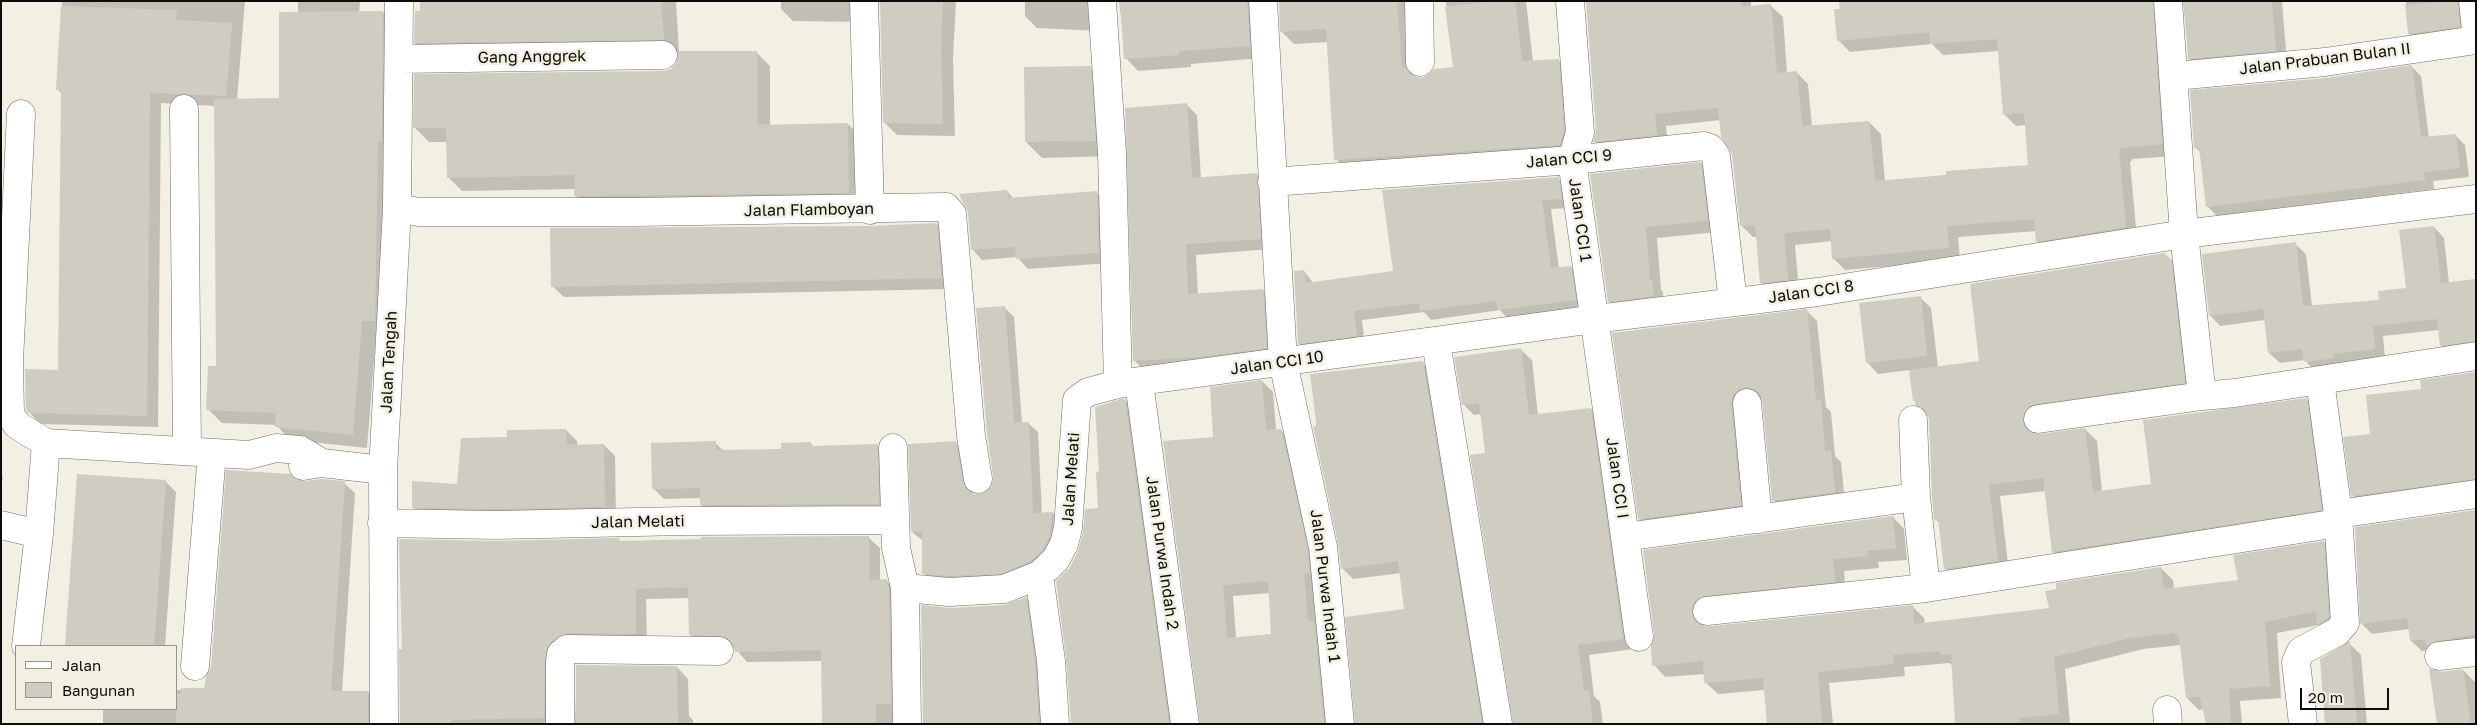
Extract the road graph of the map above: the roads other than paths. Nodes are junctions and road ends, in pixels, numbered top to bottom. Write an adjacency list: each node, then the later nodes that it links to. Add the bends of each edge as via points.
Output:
1 (399, 1): 12 (street, Jalan Tengah)
2 (864, 1): 21 (street)
3 (1102, 1): 30 (street, Jalan Purwa Indah 2)
4 (1263, 1): 18 (street, Jalan Purwa Indah 1)
5 (1419, 1): 13 (street)
6 (1570, 1): 17 (street, Jalan CCI 1, via 1580,132)
7 (2168, 1): 14 (street)
8 (2473, 1): 9 (street)
9 (2476, 30)
10 (2476, 40): 14 (street, Jalan Prabuan Bulan II, via 2325,62)
11 (663, 55): 12 (street, Gang Anggrek)
12 (400, 59): 20 (street, Jalan Tengah)
13 (1420, 62)
14 (2175, 76): 22 (street)
15 (184, 109): 37 (street)
16 (21, 114): 27 (street)
17 (1572, 160): 18 (street, Jalan CCI 9); 23 (street, Jalan CCI 9, via 1704,146 1710,148 1716,156); 24 (street, Jalan CCI 1)
18 (1272, 182): 28 (street, Jalan Purwa Indah 1)
19 (2476, 200): 22 (street, Jalan CCI 8)
20 (397, 208): 21 (street, Jalan Flamboyan, via 419,212); 38 (street, Jalan Tengah)
21 (870, 210): 39 (street, Jalan Flamboyan, via 946,207 952,214 971,436)
22 (2184, 234): 23 (street, Jalan CCI 8, via 1818,292); 31 (street)
23 (1733, 302): 24 (street, Jalan CCI 8)
24 (1595, 319): 25 (street, Jalan CCI 8); 48 (street, Jalan CCI I)
25 (1436, 342): 28 (street, Jalan CCI 10); 65 (street)
26 (2476, 356): 29 (street)
27 (5, 360): 35 (street, via 10,414 16,425)
28 (1282, 362): 30 (street, Jalan CCI 10); 64 (street, Jalan Purwa Indah 1, via 1323,547)
29 (2320, 380): 31 (street); 42 (street)
30 (1128, 383): 49 (street, Jalan Melati, via 1088,392 1077,400 1068,528 1056,559); 63 (street, Jalan Purwa Indah 2)
31 (2202, 396): 33 (street)
32 (1747, 403): 43 (street)
33 (2038, 419)
34 (1913, 420): 41 (street)
35 (46, 444): 37 (street); 47 (street)
36 (893, 448): 44 (street)
37 (199, 452): 38 (street, via 249,455 270,466 295,468 322,463); 58 (street)
38 (383, 470): 45 (street, Jalan Tengah)
39 (978, 480)
40 (2476, 494): 42 (street)
41 (1916, 497): 43 (street); 51 (street)
42 (2338, 518): 51 (street); 66 (street, via 2345,623 2342,629 2309,645 2298,656)
43 (1758, 519): 48 (street)
44 (894, 520): 45 (street, Jalan Melati, via 496,525); 50 (street)
45 (382, 522): 59 (street, Jalan Tengah)
46 (1, 525): 47 (street)
47 (39, 534): 54 (street)
48 (1626, 538): 53 (street, Jalan CCI I)
49 (1039, 575): 50 (street, Jalan Melati, via 1004,589 949,592); 62 (street, via 1052,661)
50 (905, 588): 61 (street)
51 (1926, 588): 52 (street)
52 (1707, 610)
53 (1640, 637)
54 (26, 645)
55 (719, 651): 60 (street, via 567,649 560,660)
56 (2476, 652): 57 (street)
57 (2439, 656)
58 (195, 666)
59 (384, 724)
60 (560, 724)
61 (907, 724)
62 (1055, 724)
63 (1185, 724)
64 (1340, 724)
65 (1498, 724)
66 (2303, 724)

